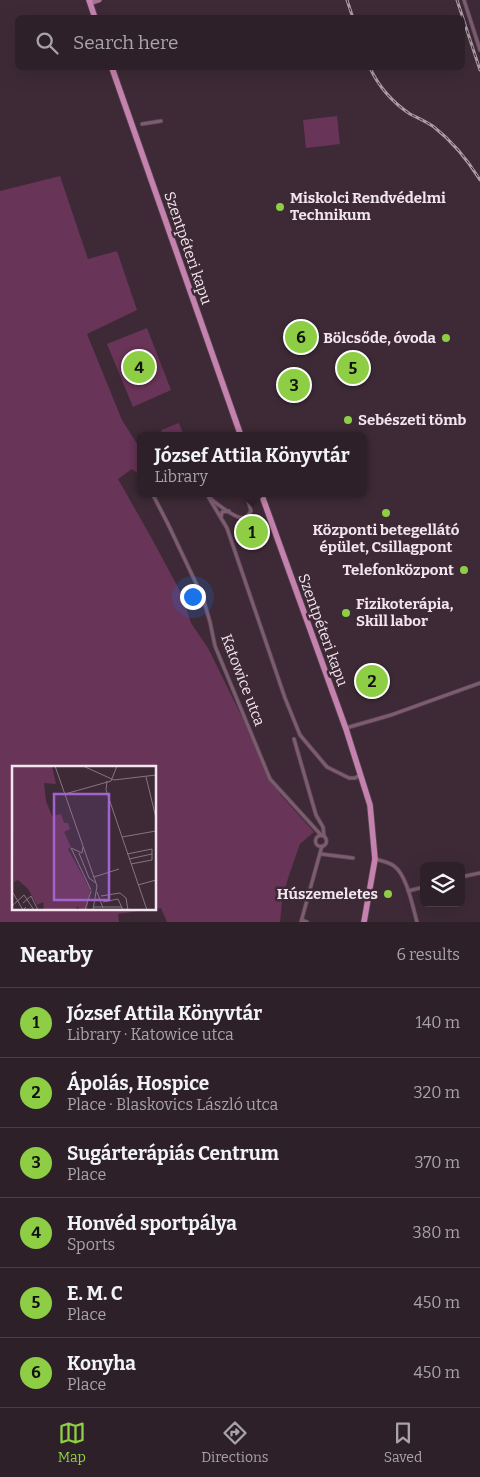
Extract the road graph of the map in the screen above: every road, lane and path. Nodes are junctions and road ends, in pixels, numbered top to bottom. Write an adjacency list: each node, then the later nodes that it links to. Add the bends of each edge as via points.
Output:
1 (99, 0): 3 (street)
2 (464, 0): 5 (street)
3 (90, 2): 4 (main road)
4 (94, 15)
5 (480, 50)
6 (113, 70): 9 (main road, Szentpéteri kapu)
7 (161, 121): 8 (street)
8 (142, 124)
9 (240, 432)
10 (154, 497): 20 (street, Katowice utca, via 203,598 215,646 270,779)
11 (247, 497): 14 (street, via 251,511 248,516 242,518)
12 (262, 497): 17 (main road, Szentpéteri kapu)
13 (209, 498): 14 (street); 15 (street)
14 (229, 511): 15 (street, via 222,512)
15 (221, 518): 19 (street, via 300,735 327,767 349,778)
16 (480, 683): 17 (street)
17 (346, 729): 19 (main road, Szentpéteri kapu)
18 (294, 739): 20 (street, via 316,815 323,827)
19 (360, 775): 24 (main road, Szentpéteri kapu, via 372,820)
20 (323, 836): 21 (street, via 327,839); 21 (street, via 316,841)
21 (322, 846): 22 (street)
22 (321, 854): 23 (street); 29 (street)
23 (352, 858)
24 (375, 859): 28 (street, via 396,867); 31 (main road, Szentpéteri kapu)
25 (480, 873): 26 (street)
26 (465, 876)
27 (420, 888): 28 (street)
28 (408, 891): 32 (street)
29 (301, 921): 30 (street)
30 (307, 922)
31 (364, 922)
32 (417, 922)

